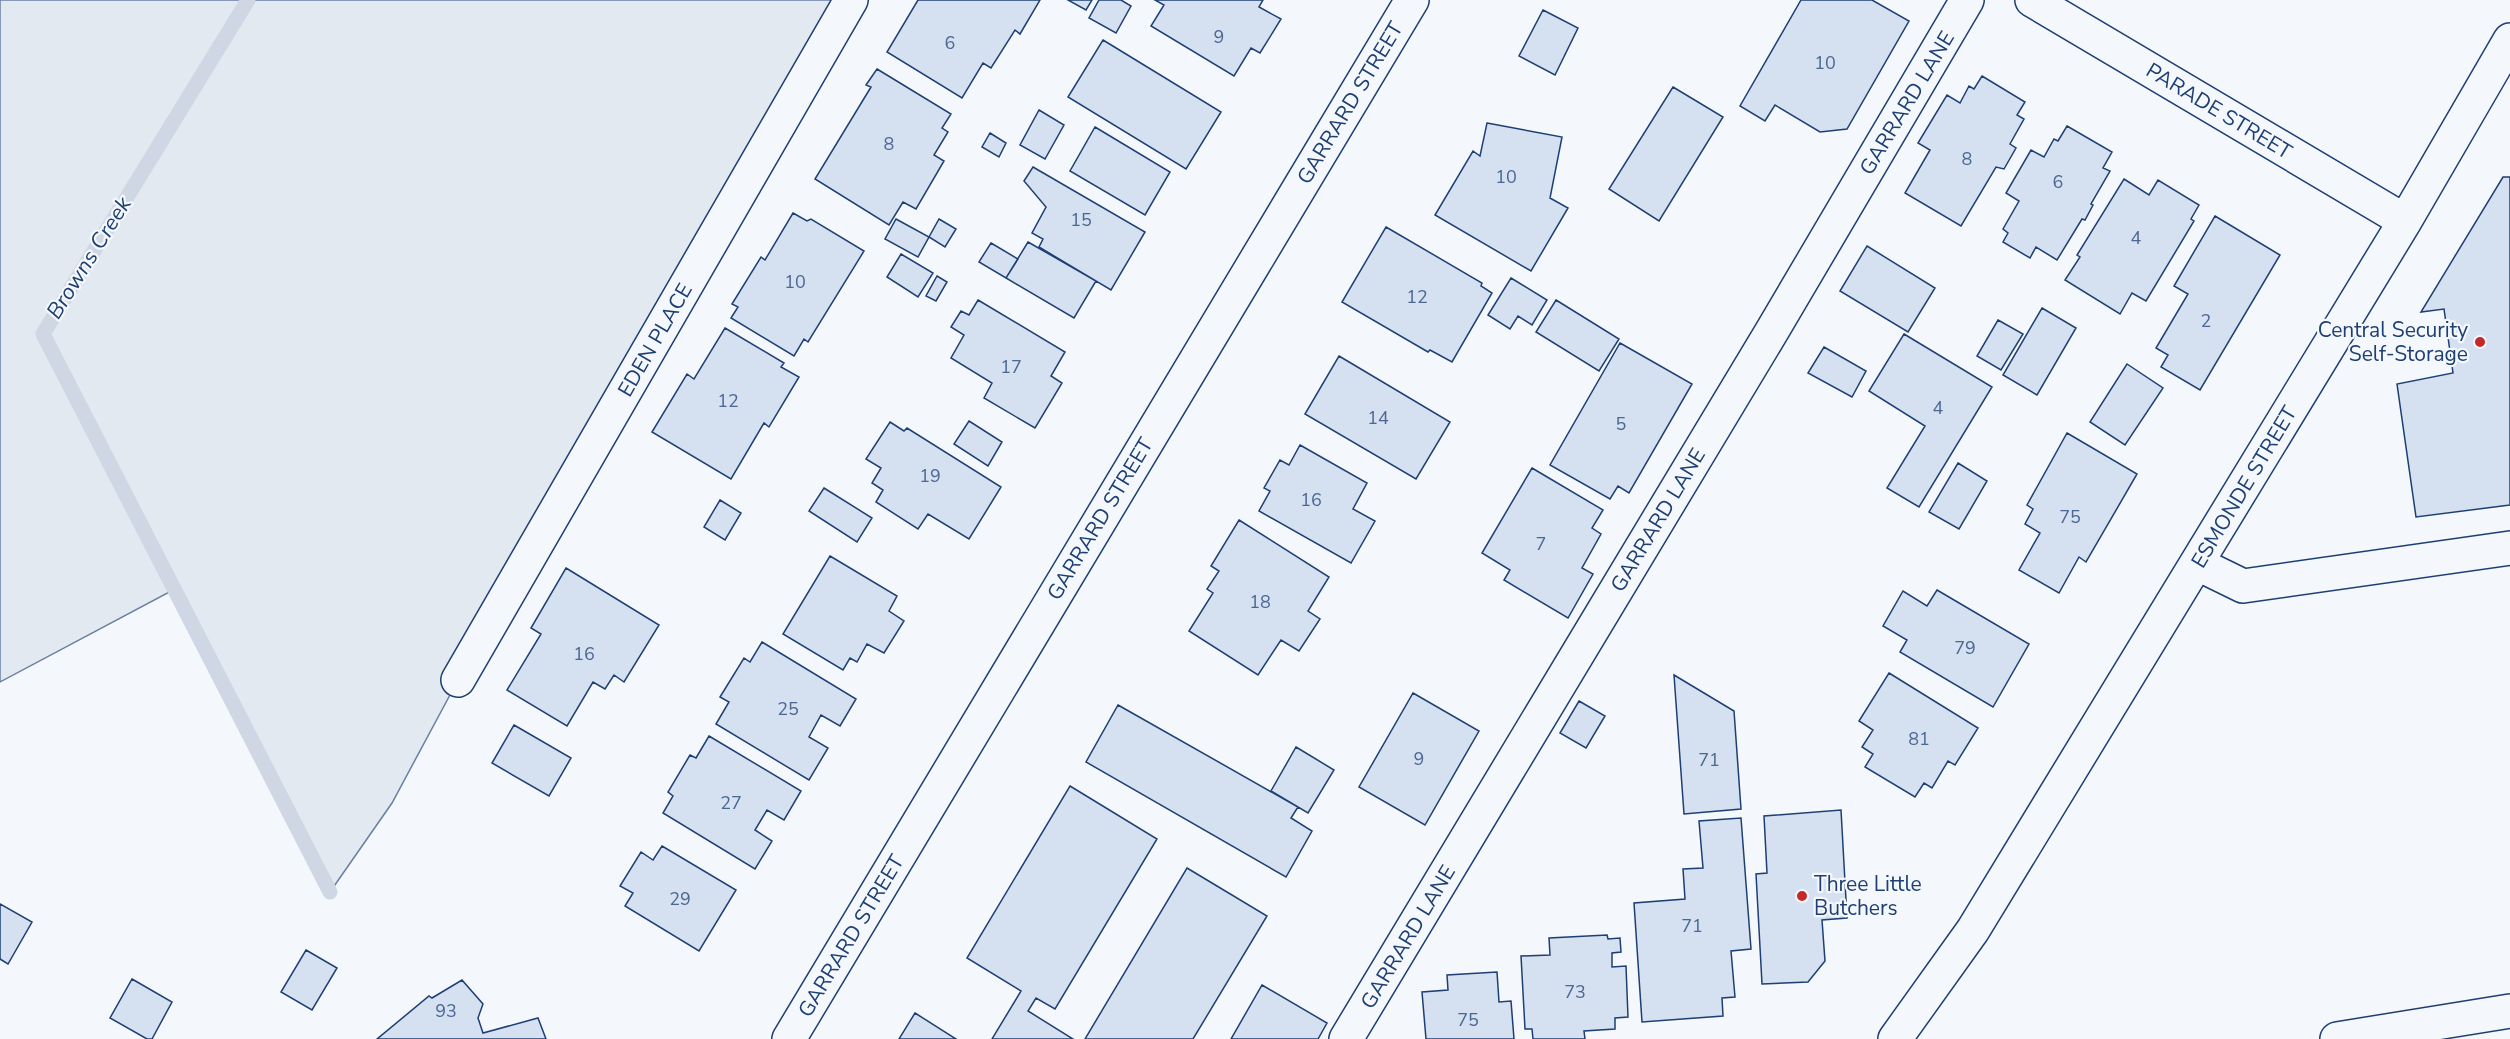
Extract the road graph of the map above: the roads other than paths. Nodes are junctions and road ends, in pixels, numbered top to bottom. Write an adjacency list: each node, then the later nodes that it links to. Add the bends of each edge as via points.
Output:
1 (851, 0): 10 (street, EDEN PLACE)
2 (1412, 0): 13 (street, GARRARD STREET)
3 (1967, 0): 14 (street, GARRARD LANE)
4 (2032, 0): 7 (street, PARADE STREET)
5 (2510, 40): 6 (street, ESMONDE STREET)
6 (2499, 79): 7 (street, ESMONDE STREET)
7 (2405, 221): 9 (street, ESMONDE STREET)
8 (2510, 548): 9 (street, via 2243,586)
9 (2198, 564): 11 (street, ESMONDE STREET)
10 (458, 680)
11 (1973, 930): 15 (street, ESMONDE STREET); 16 (street, ESMONDE STREET)
12 (2510, 1011): 17 (street)
13 (789, 1039)
14 (1346, 1039)
15 (1894, 1039)
16 (1921, 1039)
17 (2337, 1039)

